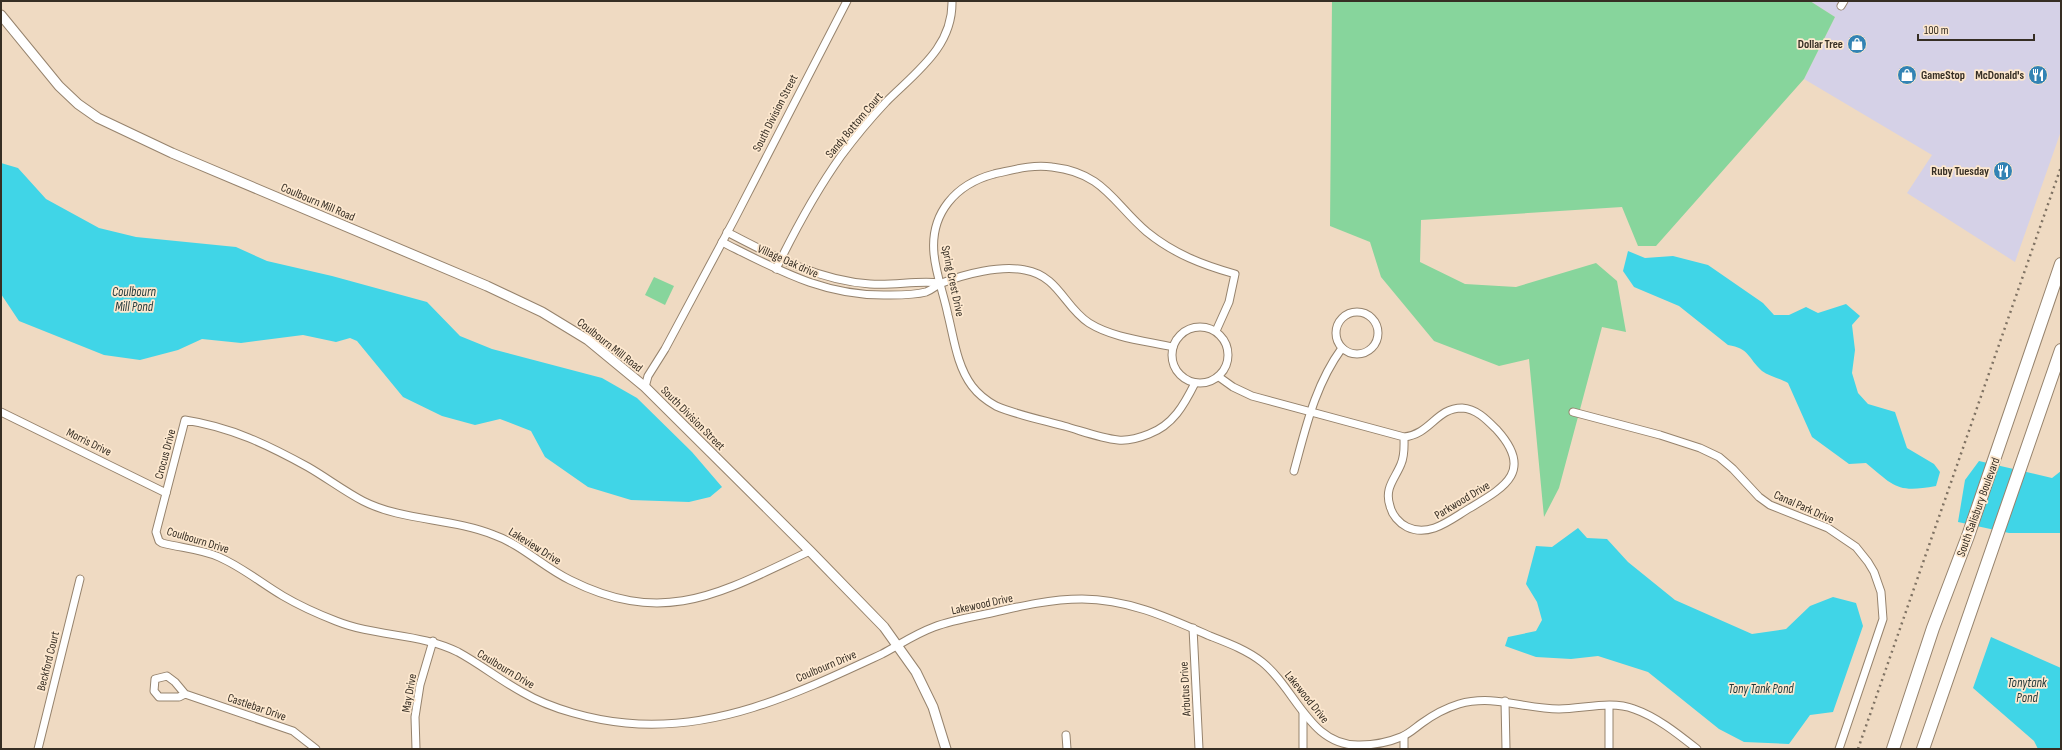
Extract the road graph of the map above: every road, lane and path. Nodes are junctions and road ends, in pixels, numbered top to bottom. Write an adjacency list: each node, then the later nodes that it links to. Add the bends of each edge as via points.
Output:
1 (847, 1): 4 (street, South Division Street)
2 (952, 1): 6 (street, Sandy Bottom Court, via 948,29 938,49 925,66 881,108 845,151 816,194)
3 (1, 15): 16 (street, Coulbourn Mill Road, via 59,86 98,118 178,156 472,279 542,312 588,340)
4 (727, 232): 5 (street, South Division Street); 6 (street, Village Oak drive)
5 (722, 242): 8 (street, Village Oak drive); 16 (street, South Division Street)
6 (780, 260): 8 (street, Sandy Bottom Court); 9 (street, Village Oak drive, via 848,282 882,285 926,281)
7 (2061, 264): 47 (main road, South Salisbury Boulevard)
8 (776, 270): 9 (street, Village Oak drive, via 825,288 863,294 916,294 928,291)
9 (940, 283): 10 (street, Spring Crest Drive, via 934,255 934,230 939,216 953,195 963,186 980,178 1025,167 1064,169 1094,181 1112,195 1138,224 1170,248 1195,261 1236,274 1229,302); 11 (street, Village Oak drive, via 1005,268 1026,270 1055,285 1082,317 1096,327); 15 (street, Spring Crest Drive, via 959,360 968,380 982,396 1003,408 1107,438 1129,440 1151,434 1171,421)
10 (1216, 331): 11 (street, via 1200,327 1191,328 1180,336); 14 (street, via 1223,338 1229,354)
11 (1173, 347): 15 (street, via 1173,361 1179,373 1186,380)
12 (1342, 348): 12 (street, via 1338,343 1336,330 1342,318 1354,312 1361,312 1373,318 1378,331 1377,338 1369,350 1355,354); 18 (street, via 1322,379)
13 (2061, 350): 48 (main road)
14 (1219, 377): 15 (street); 18 (street, via 1241,392)
15 (1195, 383)
16 (644, 387): 24 (street, South Division Street)
17 (1, 412): 23 (street, Morris Drive)
18 (1310, 412): 21 (street); 22 (street)
19 (1573, 412): 46 (street, Canal Park Drive, via 1660,435 1713,454 1733,469 1770,505 1828,528 1856,547 1868,562 1881,592 1883,619)
20 (185, 420): 23 (street, Crocus Drive); 24 (street, Lakeview Drive, via 240,433 309,468 373,506 469,526 496,535 567,579 618,600 652,603 697,599 747,580)
21 (1404, 437): 21 (street, Parkwood Drive, via 1426,430 1445,412 1461,408 1470,410 1484,417 1506,440 1512,453 1512,474 1501,490 1440,526 1425,530 1410,528 1397,519 1388,499 1390,484 1403,458)
22 (1294, 471)
23 (166, 493): 27 (street, Coulbourn Drive, via 156,532 162,543 214,554 235,564 285,598 336,621 373,632)
24 (810, 551): 28 (street, South Division Street, via 863,605)
25 (80, 579): 35 (street, Beckford Court)
26 (1193, 628): 28 (street, Lakewood Drive, via 1115,601 1062,600 946,623 916,635); 32 (street, Lakewood Drive, via 1261,661 1276,676); 40 (street, Arbutus Drive)
27 (433, 642): 28 (street, Coulbourn Drive, via 458,652 528,696 581,716 654,725 708,720 749,710); 37 (street, May Drive, via 420,685 415,717)
28 (898, 646): 38 (street, South Division Street, via 916,672 933,707)
29 (185, 694): 36 (street, Castlebar Drive, via 293,731)
30 (1505, 700): 31 (street, Lakewood Drive, via 1553,709); 34 (street, Lakewood Drive, via 1479,700 1456,705 1427,719); 43 (street)
31 (1609, 706): 44 (street); 45 (street, Lakewood Drive, via 1623,706 1640,711 1664,724)
32 (1303, 713): 34 (street, Lakewood Drive, via 1323,734 1345,745 1378,743); 41 (street)
33 (1066, 735): 39 (street)
34 (1404, 736): 42 (street)
35 (38, 749)
36 (316, 749)
37 (416, 749)
38 (946, 749)
39 (1067, 749)
40 (1199, 749)
41 (1303, 749)
42 (1404, 749)
43 (1506, 749)
44 (1609, 749)
45 (1698, 749)
46 (1838, 749)
47 (1893, 749)
48 (1923, 749)

